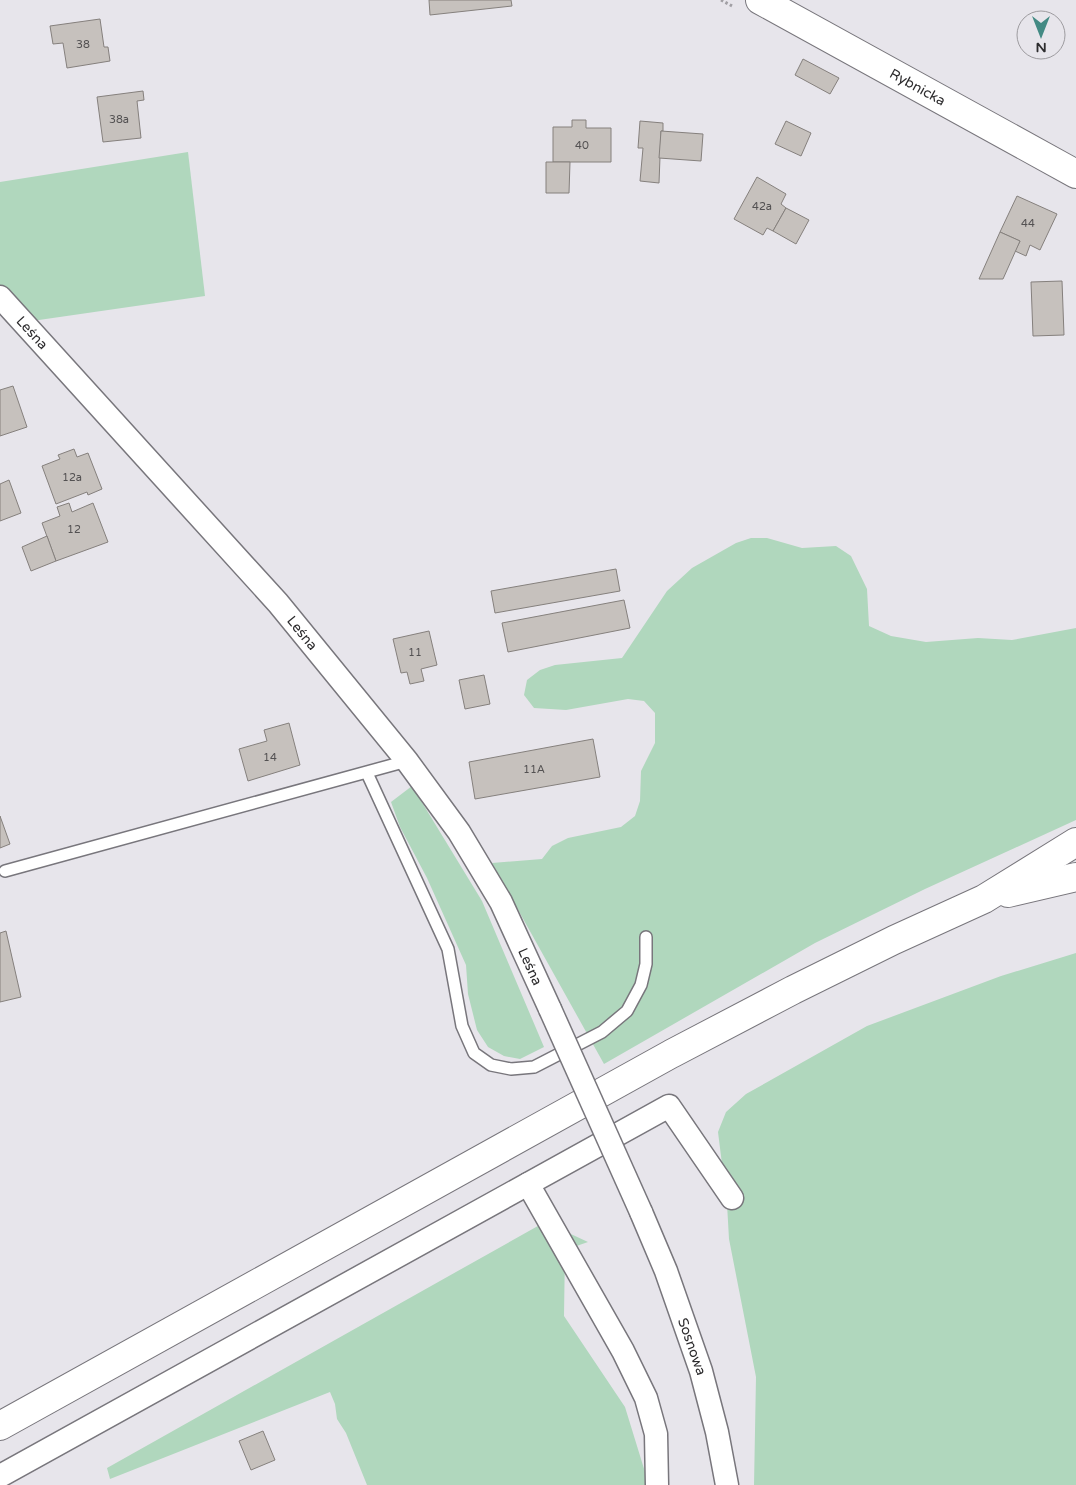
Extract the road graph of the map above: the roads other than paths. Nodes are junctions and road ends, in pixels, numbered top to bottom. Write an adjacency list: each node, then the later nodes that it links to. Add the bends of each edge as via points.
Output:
1 (760, 0): 2 (main road, Rybnicka)
2 (1076, 174)
3 (0, 297): 4 (street, Leśna, via 278,603)
4 (407, 761): 5 (lane); 13 (street, Leśna, bridge, via 460,832 496,894)
5 (367, 773): 7 (lane); 10 (lane, via 448,949 462,1026 474,1052 491,1065 511,1069 534,1067 602,1032 627,1011 641,985 646,964)
6 (1076, 842): 9 (main road)
7 (5, 871)
8 (1076, 877): 9 (main road)
9 (984, 899): 14 (main road, via 894,940 670,1054)
10 (646, 937)
11 (528, 1184): 12 (street, via 669,1106); 15 (street); 16 (street, via 623,1351 646,1398 656,1434)
12 (732, 1198)
13 (640, 1212): 17 (street, Sosnowa, via 666,1271 701,1371)
14 (0, 1426)
15 (0, 1476)
16 (657, 1485)
17 (727, 1485)

